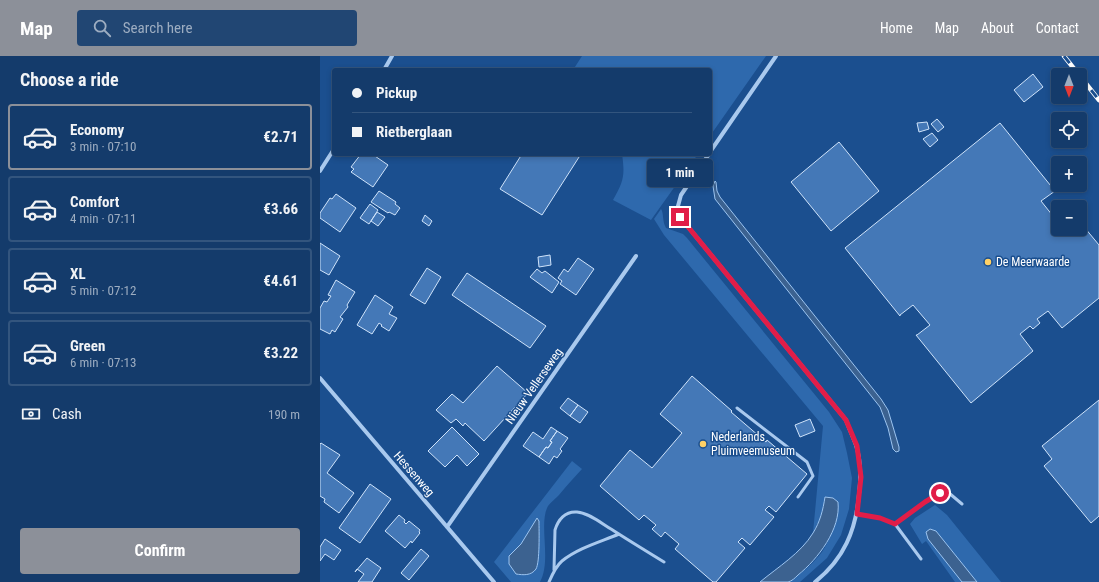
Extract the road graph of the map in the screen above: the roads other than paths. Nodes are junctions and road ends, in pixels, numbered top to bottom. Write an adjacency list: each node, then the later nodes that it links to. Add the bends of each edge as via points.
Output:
1 (392, 56): 3 (street)
2 (776, 56): 4 (street)
3 (385, 68)
4 (712, 149)
5 (332, 152): 7 (street)
6 (707, 156): 13 (street, via 682,195 678,206 680,217 846,420 857,446 861,477)
7 (320, 171)
8 (636, 256): 15 (street, Nieuw Vellerseweg)
9 (320, 378): 15 (street, Hessenweg)
10 (737, 408): 11 (lane, via 807,462 813,476)
11 (798, 497)
12 (962, 504): 14 (lane, via 950,493 940,493)
13 (857, 514): 14 (lane); 22 (street, via 849,541 835,563)
14 (895, 524): 17 (lane)
15 (447, 528): 20 (street, Hessenweg)
16 (619, 534): 18 (lane); 19 (lane, via 580,550 562,561); 19 (lane, via 584,514 578,512 565,515 560,518 555,530)
17 (921, 560)
18 (664, 562)
19 (554, 570): 21 (lane)
20 (494, 582)
21 (548, 582)
22 (815, 582)

